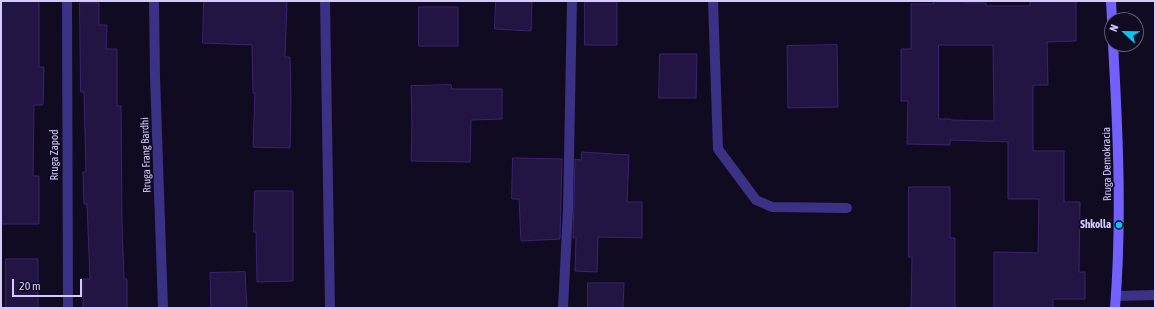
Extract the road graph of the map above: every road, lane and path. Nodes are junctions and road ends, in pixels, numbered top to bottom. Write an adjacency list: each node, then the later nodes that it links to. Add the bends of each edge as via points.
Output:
1 (67, 1): 12 (street, Rruga Zapod)
2 (154, 1): 13 (street, Rruga Frang Bardhi)
3 (325, 1): 14 (street)
4 (572, 1): 15 (street, via 568,210)
5 (713, 1): 9 (street, via 718,149 756,200 772,207)
6 (1111, 1): 7 (main road)
7 (1112, 12)
8 (1114, 52): 11 (main road, Rruga Demokracia, via 1120,216)
9 (847, 208)
10 (1155, 295): 11 (street)
11 (1116, 296): 16 (main road, Rruga Demokracia)
12 (68, 308)
13 (163, 308)
14 (330, 308)
15 (563, 308)
16 (1115, 308)

